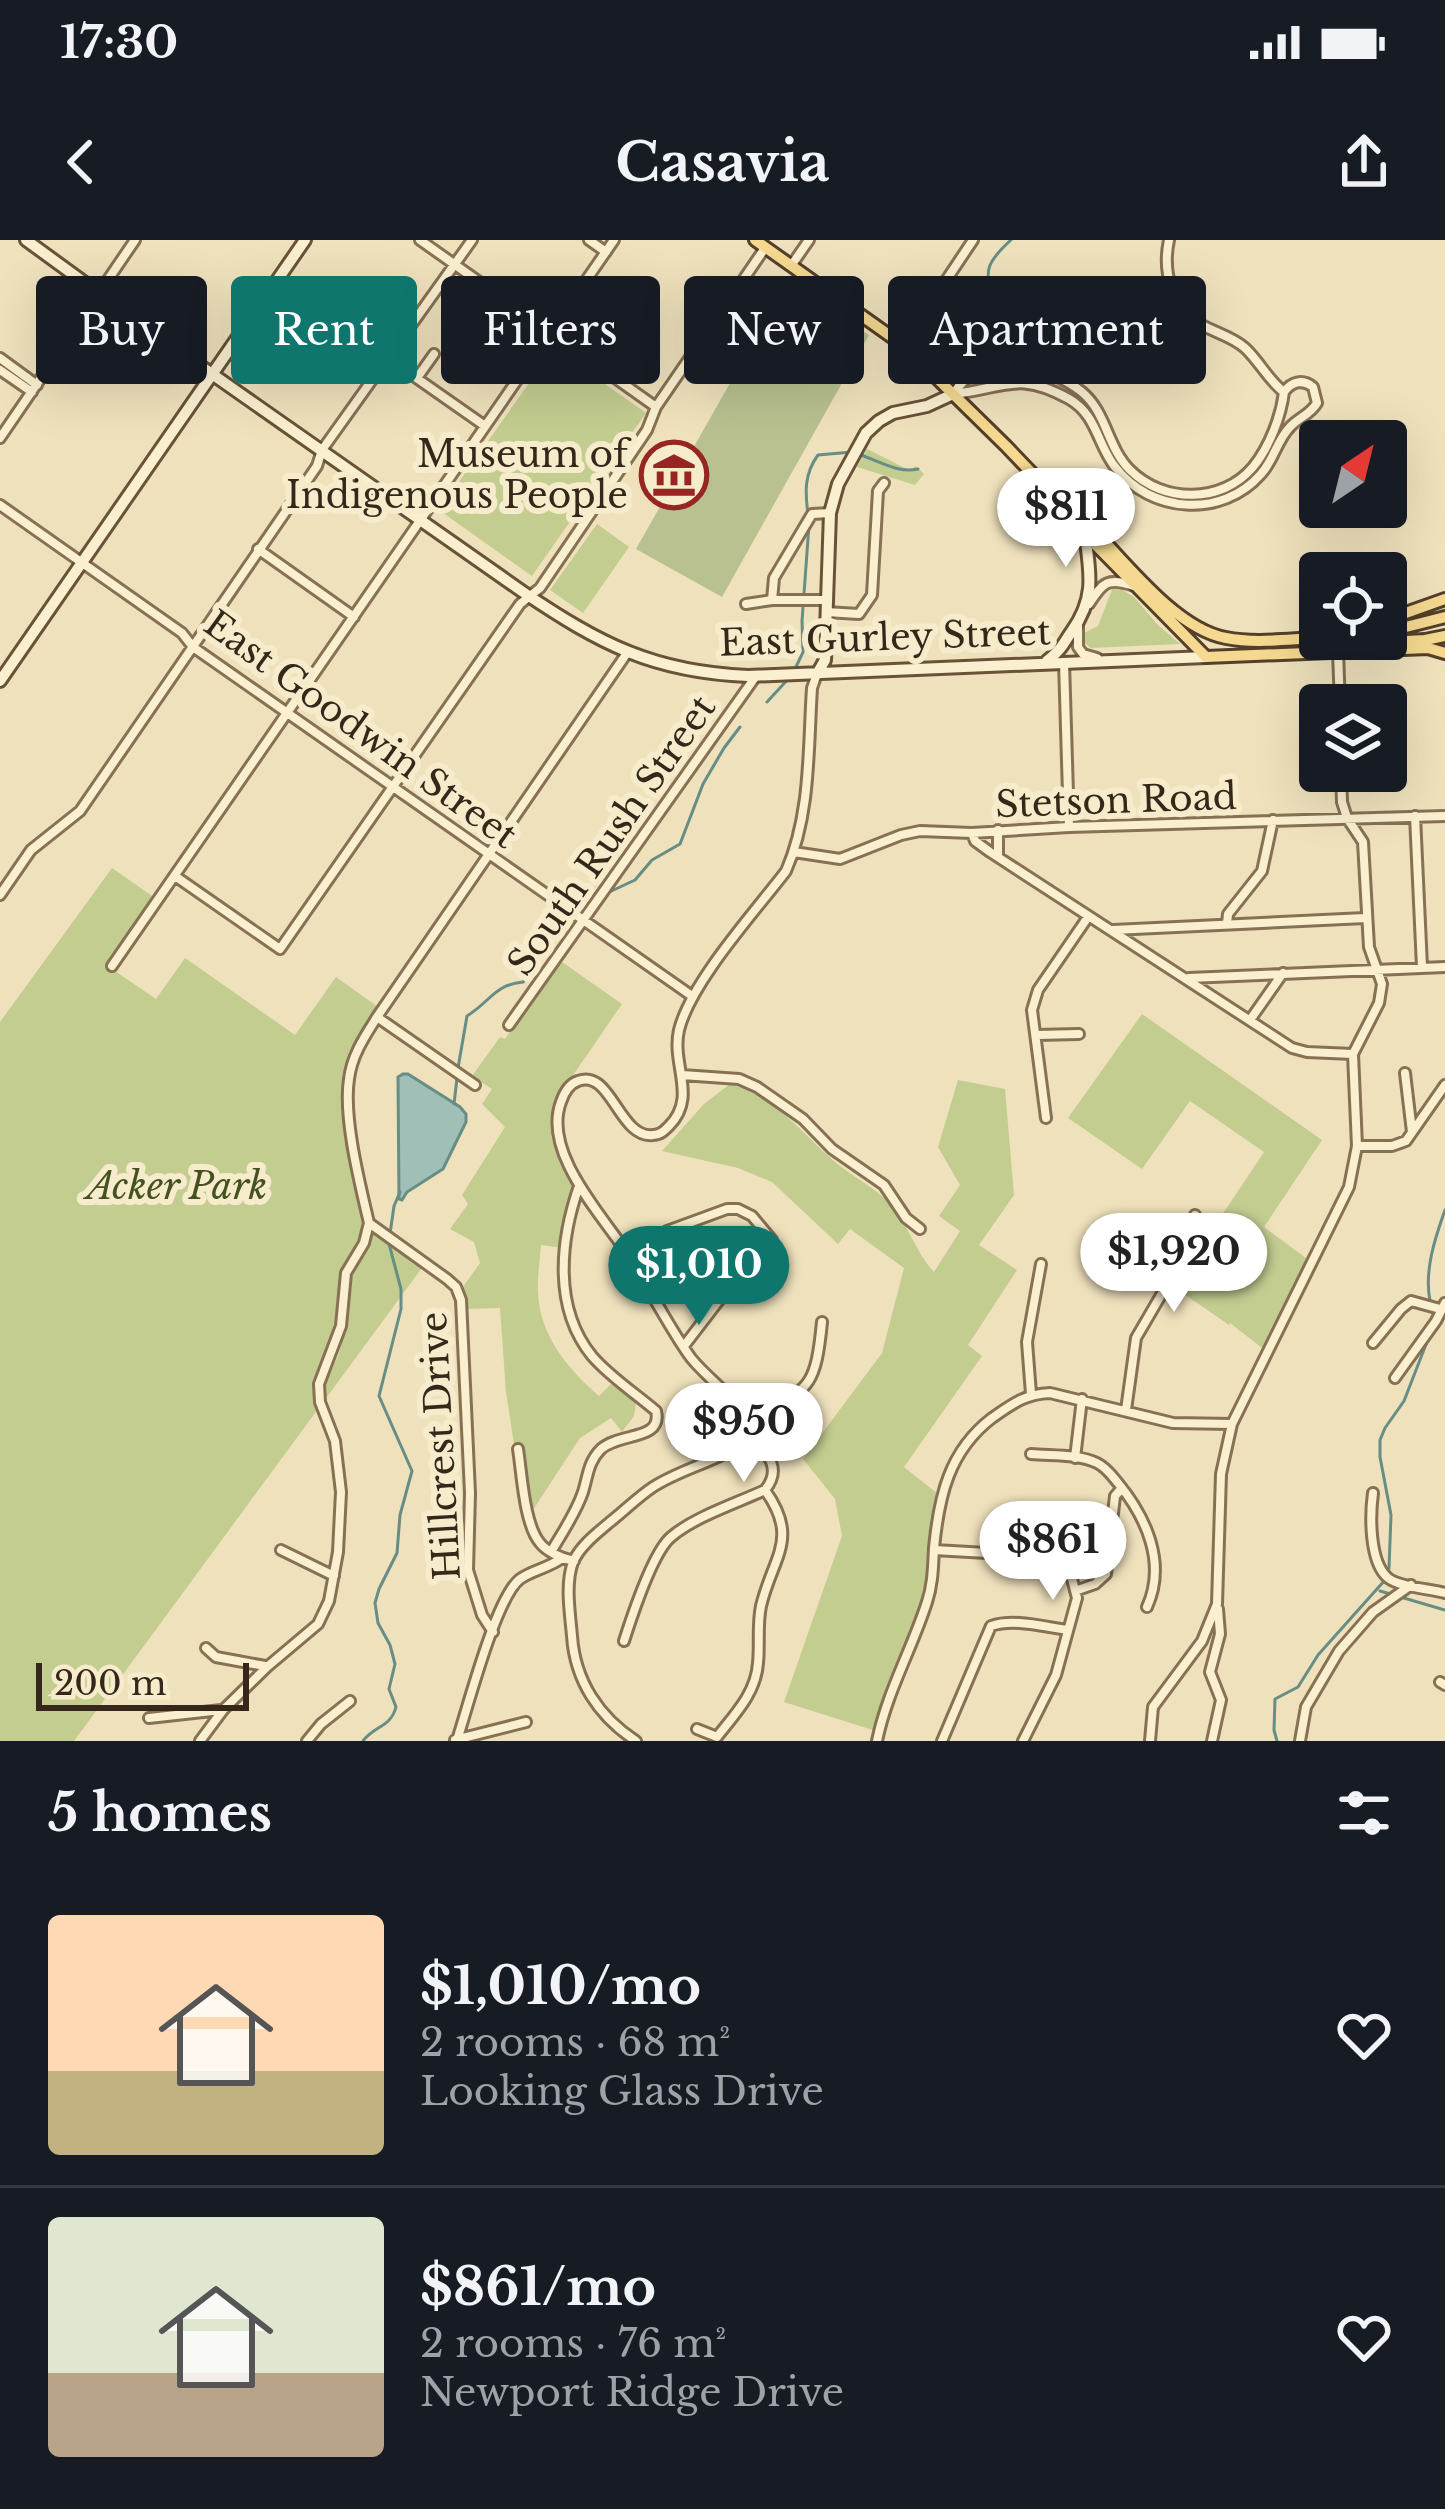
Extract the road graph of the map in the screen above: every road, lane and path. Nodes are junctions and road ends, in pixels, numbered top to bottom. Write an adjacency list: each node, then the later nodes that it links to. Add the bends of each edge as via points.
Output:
1 (26, 240): 15 (main road, East Gurley Street)
2 (136, 240): 16 (street)
3 (305, 240): 25 (main road)
4 (420, 240): 13 (street)
5 (472, 240): 13 (street)
6 (589, 240): 12 (street)
7 (614, 240): 12 (street)
8 (809, 240): 14 (street)
9 (973, 240): 19 (street)
10 (1169, 240): 32 (street, via 1167,274 1181,306 1250,352)
11 (760, 244): 14 (main road); 35 (street)
12 (606, 251): 18 (street)
13 (455, 265): 17 (street); 39 (street)
14 (791, 266): 20 (main road)
15 (74, 276)
16 (111, 276)
17 (471, 276)
18 (588, 276)
19 (949, 276)
20 (888, 334)
21 (434, 354): 26 (street)
22 (0, 358): 31 (street)
23 (0, 370): 31 (street)
24 (207, 371): 25 (main road, East Gurley Street)
25 (211, 374): 39 (main road, East Gurley Street); 47 (main road)
26 (417, 378): 37 (street)
27 (37, 384): 31 (street)
28 (514, 384): 37 (street)
29 (624, 384): 35 (street)
30 (943, 384): 33 (main road)
31 (34, 389): 38 (street)
32 (1284, 392): 34 (street); 36 (street, via 1298,382 1313,387 1317,403)
33 (953, 394): 34 (street, via 989,366 1058,377 1095,405 1138,478 1197,496 1249,472); 36 (street, via 1005,382 1041,386 1087,412 1132,484 1169,503 1197,506 1258,478); 42 (main road); 43 (main road, via 893,413 866,433)
34 (1284, 406): 36 (street)
35 (656, 407): 49 (street)
36 (1300, 416)
37 (485, 426): 44 (street)
38 (0, 438)
39 (322, 450): 44 (main road, East Gurley Street); 46 (street)
40 (884, 483): 54 (street, via 867,606 859,614)
41 (0, 505): 47 (street, East Goodwin Street)
42 (1069, 512): 45 (main road); 60 (main road, via 1201,630 1241,641)
43 (830, 513): 51 (street, via 812,514 774,578); 54 (main road)
44 (420, 520): 49 (main road, East Gurley Street); 56 (street)
45 (1085, 534): 48 (main road); 53 (main road)
46 (258, 549): 56 (street); 63 (street)
47 (82, 562): 63 (street, East Goodwin Street); 75 (main road)
48 (1136, 586): 53 (street, via 1110,581); 69 (main road)
49 (529, 596): 66 (main road, East Gurley Street); 77 (street)
50 (1445, 599): 55 (main road)
51 (772, 600): 52 (street); 54 (street)
52 (746, 604)
53 (1088, 605): 58 (main road)
54 (825, 606): 73 (main road, via 825,660)
55 (1407, 613)
56 (354, 617): 76 (street)
57 (1445, 617): 59 (main road)
58 (1078, 625): 70 (street, via 1083,654); 72 (main road)
59 (1407, 627)
60 (1299, 639)
61 (1445, 640): 62 (main road); 64 (main road)
62 (1407, 641)
63 (193, 647): 76 (street, East Goodwin Street); 90 (street, via 80,811 31,850)
64 (1427, 649): 65 (main road, East Gurley Street); 68 (main road, East Gurley Street)
65 (1407, 650)
66 (627, 653): 74 (main road, East Gurley Street, via 687,670); 87 (street)
67 (1299, 653): 69 (main road, East Gurley Street)
68 (1445, 653)
69 (1205, 657): 70 (main road, East Gurley Street)
70 (1110, 660): 71 (main road, East Gurley Street)
71 (1064, 662): 72 (main road, East Gurley Street); 83 (street)
72 (1045, 663): 73 (main road, East Gurley Street)
73 (817, 674): 74 (main road, East Gurley Street); 86 (street)
74 (756, 676): 93 (street, South Rush Street)
75 (0, 682)
76 (286, 712): 77 (street, East Goodwin Street); 89 (street)
77 (392, 788): 87 (street, East Goodwin Street); 89 (street, via 280,949)
78 (1342, 792): 81 (street)
79 (1415, 816): 80 (street, Stetson Road); 81 (street, Stetson Road); 97 (street)
80 (1445, 816)
81 (1347, 818): 82 (street, Stetson Road); 92 (street, via 1363,842)
82 (1273, 820): 83 (street, Stetson Road); 94 (street, via 1262,871)
83 (1069, 826): 84 (street, Stetson Road)
84 (998, 830): 85 (street, Stetson Road); 88 (street)
85 (972, 832): 86 (street, Stetson Road, via 901,835 840,860); 88 (street)
86 (794, 852): 102 (street)
87 (489, 855): 93 (street, East Goodwin Street); 103 (street)
88 (998, 855): 91 (street)
89 (175, 876): 96 (street)
90 (0, 895)
91 (1088, 917): 95 (street); 107 (street, via 1038,990)
92 (1365, 918): 94 (street); 99 (street)
93 (583, 922): 102 (street, East Goodwin Street); 105 (street, South Rush Street)
94 (1227, 923): 95 (street)
95 (1112, 930): 101 (street)
96 (112, 966)
97 (1422, 967): 98 (street); 99 (street)
98 (1445, 967)
99 (1378, 969): 100 (street); 108 (street, via 1379,1003)
100 (1283, 973): 101 (street); 104 (street)
101 (1186, 978): 104 (street)
102 (692, 996): 110 (street, via 679,1032)
103 (377, 1017): 111 (street); 118 (street, via 349,1080)
104 (1250, 1021): 108 (street, via 1292,1048)
105 (509, 1025)
106 (1078, 1034): 107 (street)
107 (1037, 1035): 113 (street)
108 (1353, 1054): 115 (street)
109 (1405, 1073): 114 (street)
110 (682, 1075): 116 (street, via 679,1114 652,1136 627,1122 592,1080 571,1084 559,1123); 119 (street, via 758,1087 884,1185)
111 (475, 1085)
112 (1445, 1085): 114 (street)
113 (1046, 1118)
114 (1410, 1137): 115 (street)
115 (1357, 1146): 133 (street, via 1341,1208)
116 (579, 1185): 127 (street); 143 (street, via 563,1274 566,1303 594,1359 658,1420 591,1462)
117 (1195, 1215): 122 (street)
118 (369, 1223): 146 (street, via 346,1273 341,1326 319,1384 341,1492); 153 (street, Hillcrest Drive, via 447,1279 460,1300 469,1570)
119 (920, 1228)
120 (1136, 1235): 122 (street)
121 (652, 1241): 127 (street, via 727,1209 752,1216 772,1240 769,1258 733,1282)
122 (1180, 1257): 131 (street, via 1136,1338)
123 (1041, 1264): 129 (street, via 1027,1342)
124 (1442, 1306): 126 (street, via 1411,1301); 128 (street)
125 (822, 1322): 132 (street, via 810,1383)
126 (1373, 1343)
127 (684, 1346): 132 (street)
128 (1395, 1378)
129 (1031, 1394): 130 (street); 142 (street, via 959,1451 938,1508)
130 (1082, 1399): 131 (street); 137 (street)
131 (1126, 1410): 133 (street, via 1173,1423)
132 (748, 1422): 134 (street)
133 (1232, 1424): 150 (street, via 1221,1474)
134 (751, 1437): 139 (street, via 774,1468); 145 (street, via 653,1487)
135 (518, 1449): 143 (street, via 533,1531)
136 (1031, 1454): 137 (street)
137 (1075, 1458): 138 (street, via 1107,1469)
138 (1122, 1488): 148 (street, via 1106,1574); 151 (street, via 1137,1506 1156,1563)
139 (765, 1490): 154 (street, via 666,1540); 161 (street, via 784,1529 761,1606 752,1686 717,1737)
140 (1373, 1493): 147 (street, via 1381,1568)
141 (281, 1550): 146 (street)
142 (934, 1550): 148 (street, via 1040,1556 1060,1564); 166 (street, via 926,1605)
143 (551, 1552): 144 (street)
144 (562, 1558): 145 (street); 153 (street, via 518,1580)
145 (574, 1561): 165 (street, via 572,1643 580,1675 605,1717)
146 (334, 1576): 156 (street, via 318,1624)
147 (1412, 1585): 149 (street); 171 (street, via 1373,1612 1339,1651 1306,1707)
148 (1075, 1591): 152 (street)
149 (1445, 1593)
150 (1217, 1604): 169 (street, via 1202,1641 1153,1707); 170 (street, via 1220,1634 1210,1672 1221,1700)
151 (1147, 1606)
152 (1068, 1630): 167 (street, via 992,1626); 168 (street)
153 (493, 1632): 162 (street)
154 (624, 1641)
155 (206, 1648): 156 (street)
156 (267, 1667): 158 (street)
157 (350, 1701): 164 (street)
158 (223, 1710): 159 (street); 163 (street)
159 (149, 1718)
160 (526, 1722): 162 (street)
161 (697, 1729)
162 (456, 1740)
163 (200, 1741)
164 (307, 1741)
165 (636, 1741)
166 (877, 1741)
167 (942, 1741)
168 (1023, 1741)
169 (1150, 1741)
170 (1212, 1741)
171 (1300, 1741)

